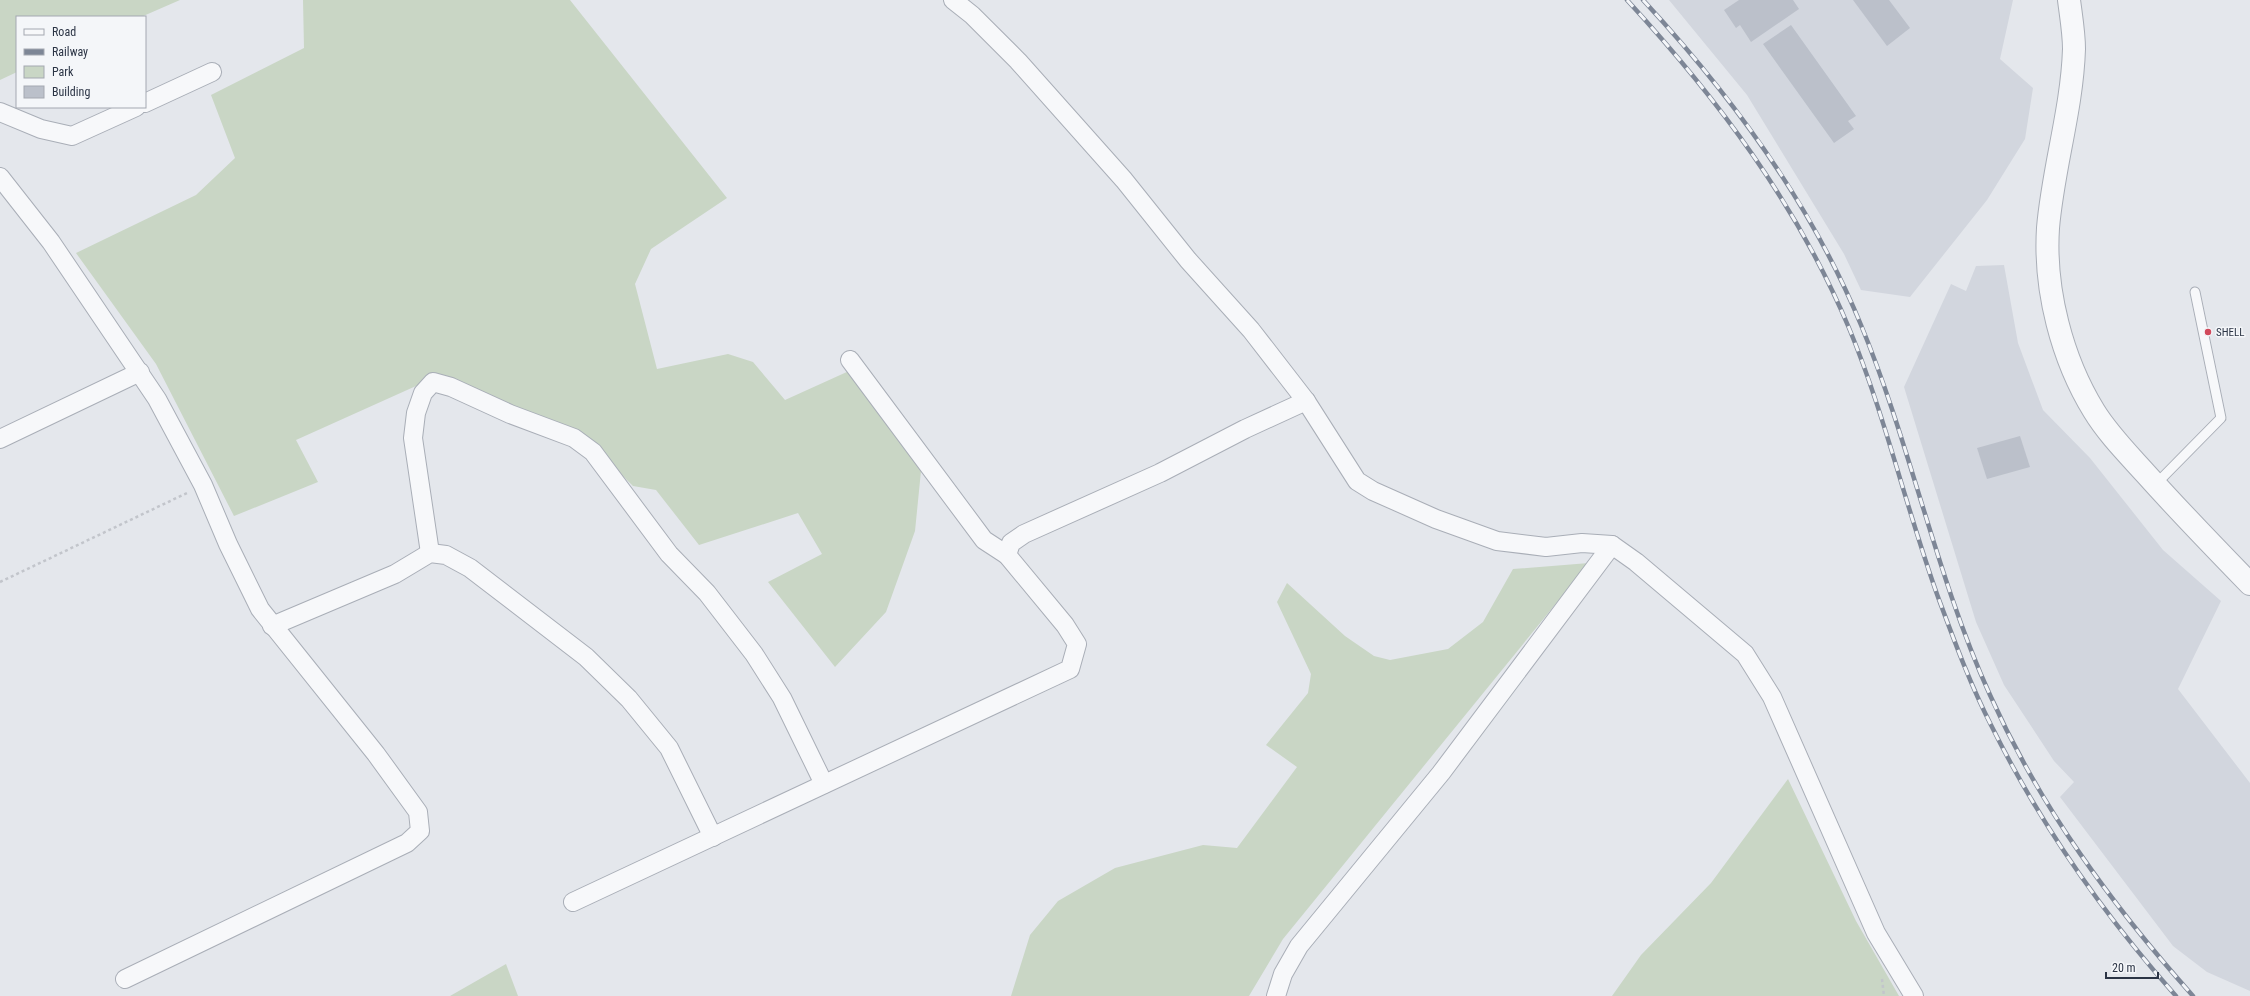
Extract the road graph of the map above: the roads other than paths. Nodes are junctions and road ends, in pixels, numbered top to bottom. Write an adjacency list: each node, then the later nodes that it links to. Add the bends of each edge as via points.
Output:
1 (953, 0): 11 (street, via 972,14 1018,61 1124,180 1188,260 1251,330)
2 (2069, 0): 13 (street, via 2074,49 2069,98 2048,229 2053,301 2072,365 2094,411)
3 (212, 72): 4 (street)
4 (146, 103)
5 (134, 108): 6 (street, via 72,136 41,130)
6 (0, 112)
7 (0, 177): 10 (street, via 51,242)
8 (2195, 292): 13 (lane, via 2221,418)
9 (850, 360): 16 (street, via 984,540)
10 (140, 372): 12 (street); 18 (street, via 203,485 228,544 260,609)
11 (1306, 401): 14 (street, via 1357,481 1373,491 1436,519 1497,541 1546,547 1582,543); 16 (street, via 1160,473 1024,534 1011,544)
12 (0, 439)
13 (2155, 485): 17 (street)
14 (1612, 545): 23 (street, via 1441,773 1299,946 1283,974); 24 (street, via 1636,562 1745,654 1772,697 1876,933)
15 (430, 553): 18 (street, via 394,574); 19 (street, via 413,438 416,413 423,393 433,382 574,438 593,452 669,554 707,593 754,654 782,698); 20 (street, via 446,555 470,568 586,657 629,699 669,748)
16 (1007, 555): 19 (street, via 1065,625 1077,644 1070,669)
17 (2250, 584)
18 (272, 626): 22 (street, via 376,754 418,812 420,831 407,843)
19 (824, 784): 20 (street)
20 (713, 838): 21 (street)
21 (573, 902)
22 (125, 979)
23 (1276, 996)
24 (1914, 996)

